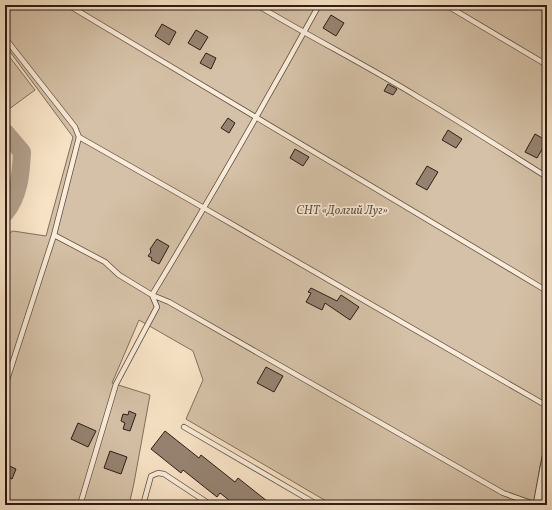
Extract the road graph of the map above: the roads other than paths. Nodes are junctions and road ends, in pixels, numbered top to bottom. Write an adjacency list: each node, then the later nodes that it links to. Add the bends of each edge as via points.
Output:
1 (68, 5): 8 (lane)
2 (258, 5): 5 (lane)
3 (319, 5): 5 (lane)
4 (446, 5): 7 (lane)
5 (304, 33): 8 (lane); 10 (lane, via 418,96)
6 (5, 38): 9 (lane, via 75,127)
7 (547, 65)
8 (256, 118): 11 (lane); 13 (lane)
9 (79, 137): 11 (lane); 12 (lane)
10 (547, 177)
11 (204, 208): 14 (lane); 16 (lane)
12 (54, 235): 14 (lane, via 105,262 119,275); 15 (lane)
13 (547, 291)
14 (152, 295): 19 (lane, via 157,307 116,384); 23 (lane, via 169,302 503,493)
15 (5, 386)
16 (547, 406)
17 (184, 427): 22 (lane)
18 (547, 457): 23 (street)
19 (80, 505)
20 (143, 505): 21 (lane, via 151,476 158,473 164,474)
21 (211, 505)
22 (318, 505)
23 (537, 505)

